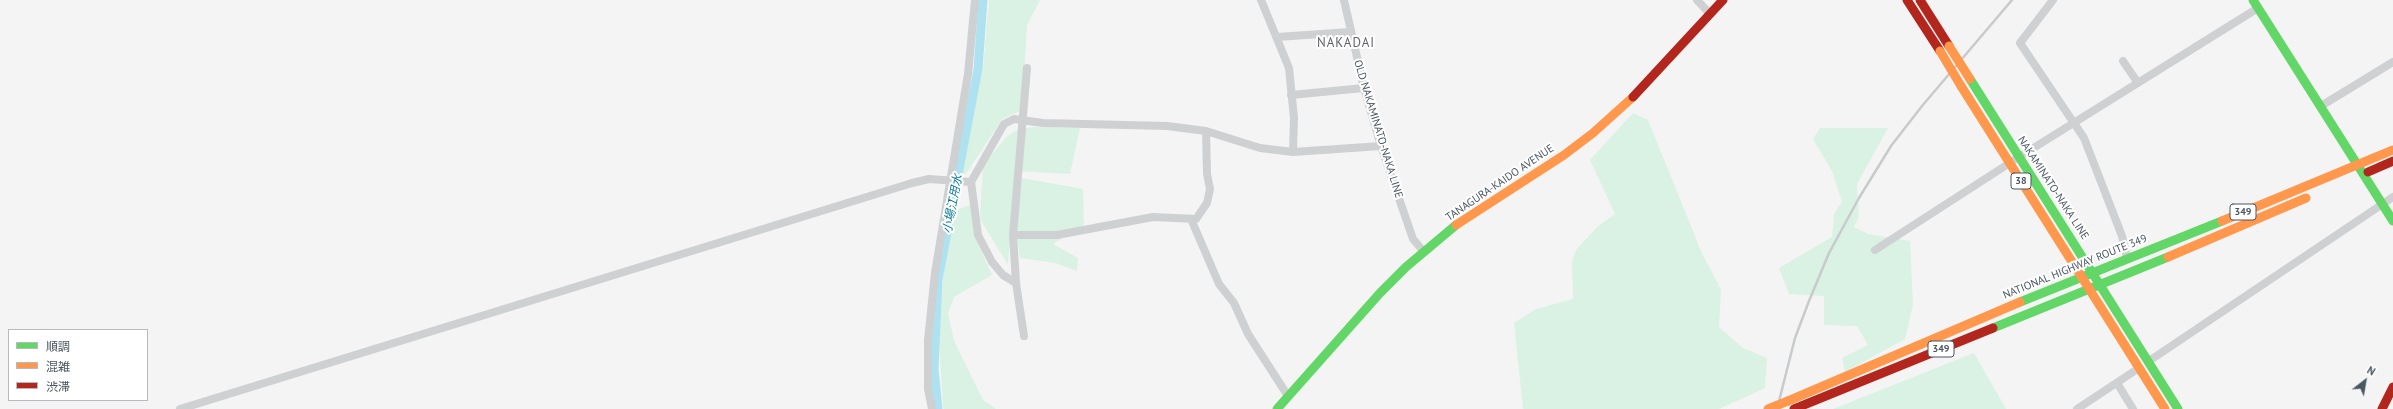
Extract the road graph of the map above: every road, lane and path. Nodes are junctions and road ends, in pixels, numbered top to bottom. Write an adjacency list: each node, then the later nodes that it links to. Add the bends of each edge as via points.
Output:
1 (975, 0): 33 (street, via 968,74)
2 (1261, 0): 13 (street)
3 (1344, 0): 12 (street, OLD NAKAMINATO-NAKA LINE)
4 (1697, 0): 11 (street)
5 (1724, 0): 11 (main road, TANAGURA-KAIDO AVENUE)
6 (1907, 0): 29 (main road, NAKAMINATO-NAKA LINE / 38, bridge)
7 (1920, 0): 27 (main road, NAKAMINATO-NAKA LINE / 38, bridge)
8 (2053, 0): 22 (street, via 2020,43)
9 (2253, 0): 10 (main road)
10 (2258, 8): 17 (street); 20 (main road)
11 (1710, 14): 42 (main road, TANAGURA-KAIDO AVENUE, via 1625,105 1593,133 1564,155 1462,220)
12 (1350, 32): 13 (street); 18 (street, OLD NAKAMINATO-NAKA LINE)
13 (1277, 37): 19 (street, via 1289,68)
14 (2123, 61): 17 (street)
15 (2393, 62): 20 (street)
16 (1027, 68): 21 (street)
17 (2138, 83): 22 (street)
18 (1364, 88): 19 (street); 24 (street, OLD NAKAMINATO-NAKA LINE)
19 (1291, 95): 26 (street, via 1294,118)
20 (2321, 106): 30 (main road)
21 (1024, 120): 23 (street, via 1167,126); 34 (street, via 1014,119 1004,124); 40 (street)
22 (2074, 123): 27 (street); 43 (street, via 2084,138 2122,236)
23 (1206, 131): 26 (street, via 1260,148); 38 (street, via 1209,197 1196,220)
24 (1381, 146): 26 (street); 42 (street, OLD NAKAMINATO-NAKA LINE, via 1413,239)
25 (2393, 150): 30 (main road, NATIONAL HIGHWAY ROUTE 349 / 349)
26 (1293, 152)
27 (2019, 157): 29 (street); 44 (main road, NAKAMINATO-NAKA LINE / 38)
28 (2393, 161): 31 (main road)
29 (2010, 163): 41 (street); 45 (main road, NAKAMINATO-NAKA LINE / 38)
30 (2359, 165): 31 (main road); 43 (main road, NATIONAL HIGHWAY ROUTE 349 / 349)
31 (2364, 173): 32 (main road); 37 (main road)
32 (2351, 179)
33 (952, 180): 34 (street); 55 (street, via 929,179 912,183); 56 (street, via 935,273 928,340 928,389)
34 (966, 182): 46 (street, via 978,236 1002,275)
35 (2316, 193): 47 (main road, 349)
36 (2393, 197): 37 (street)
37 (2383, 204): 39 (main road); 50 (street)
38 (1191, 218): 40 (street, via 1153,217 1057,235); 54 (street, via 1219,284 1234,303 1248,334)
39 (2393, 221)
40 (1013, 236): 46 (street)
41 (1876, 250)
42 (1424, 252): 54 (main road, TANAGURA-KAIDO AVENUE, via 1380,293)
43 (2127, 258): 44 (main road, NATIONAL HIGHWAY ROUTE 349 / 349)
44 (2092, 272): 45 (main road, NATIONAL HIGHWAY ROUTE 349 / 349); 47 (main road, NAKAMINATO-NAKA LINE / 38)
45 (2080, 277): 48 (main road, NAKAMINATO-NAKA LINE / 38); 58 (main road, NATIONAL HIGHWAY ROUTE 349 / 349, bridge)
46 (1016, 283): 49 (street)
47 (2101, 284): 48 (main road, 349); 50 (main road, NAKAMINATO-NAKA LINE / 38)
48 (2088, 289): 51 (main road, NAKAMINATO-NAKA LINE / 38); 59 (main road, 349)
49 (1024, 336)
50 (2149, 361): 63 (main road, NAKAMINATO-NAKA LINE / 38)
51 (2139, 368): 52 (street); 62 (main road, NAKAMINATO-NAKA LINE / 38)
52 (2117, 383): 60 (street); 61 (street)
53 (2393, 387): 64 (main road)
54 (1288, 396): 57 (main road, TANAGURA-KAIDO AVENUE)
55 (180, 409)
56 (932, 409)
57 (1277, 409)
58 (1768, 409)
59 (1794, 409)
60 (2077, 409)
61 (2133, 409)
62 (2165, 409)
63 (2178, 409)
64 (2382, 409)

